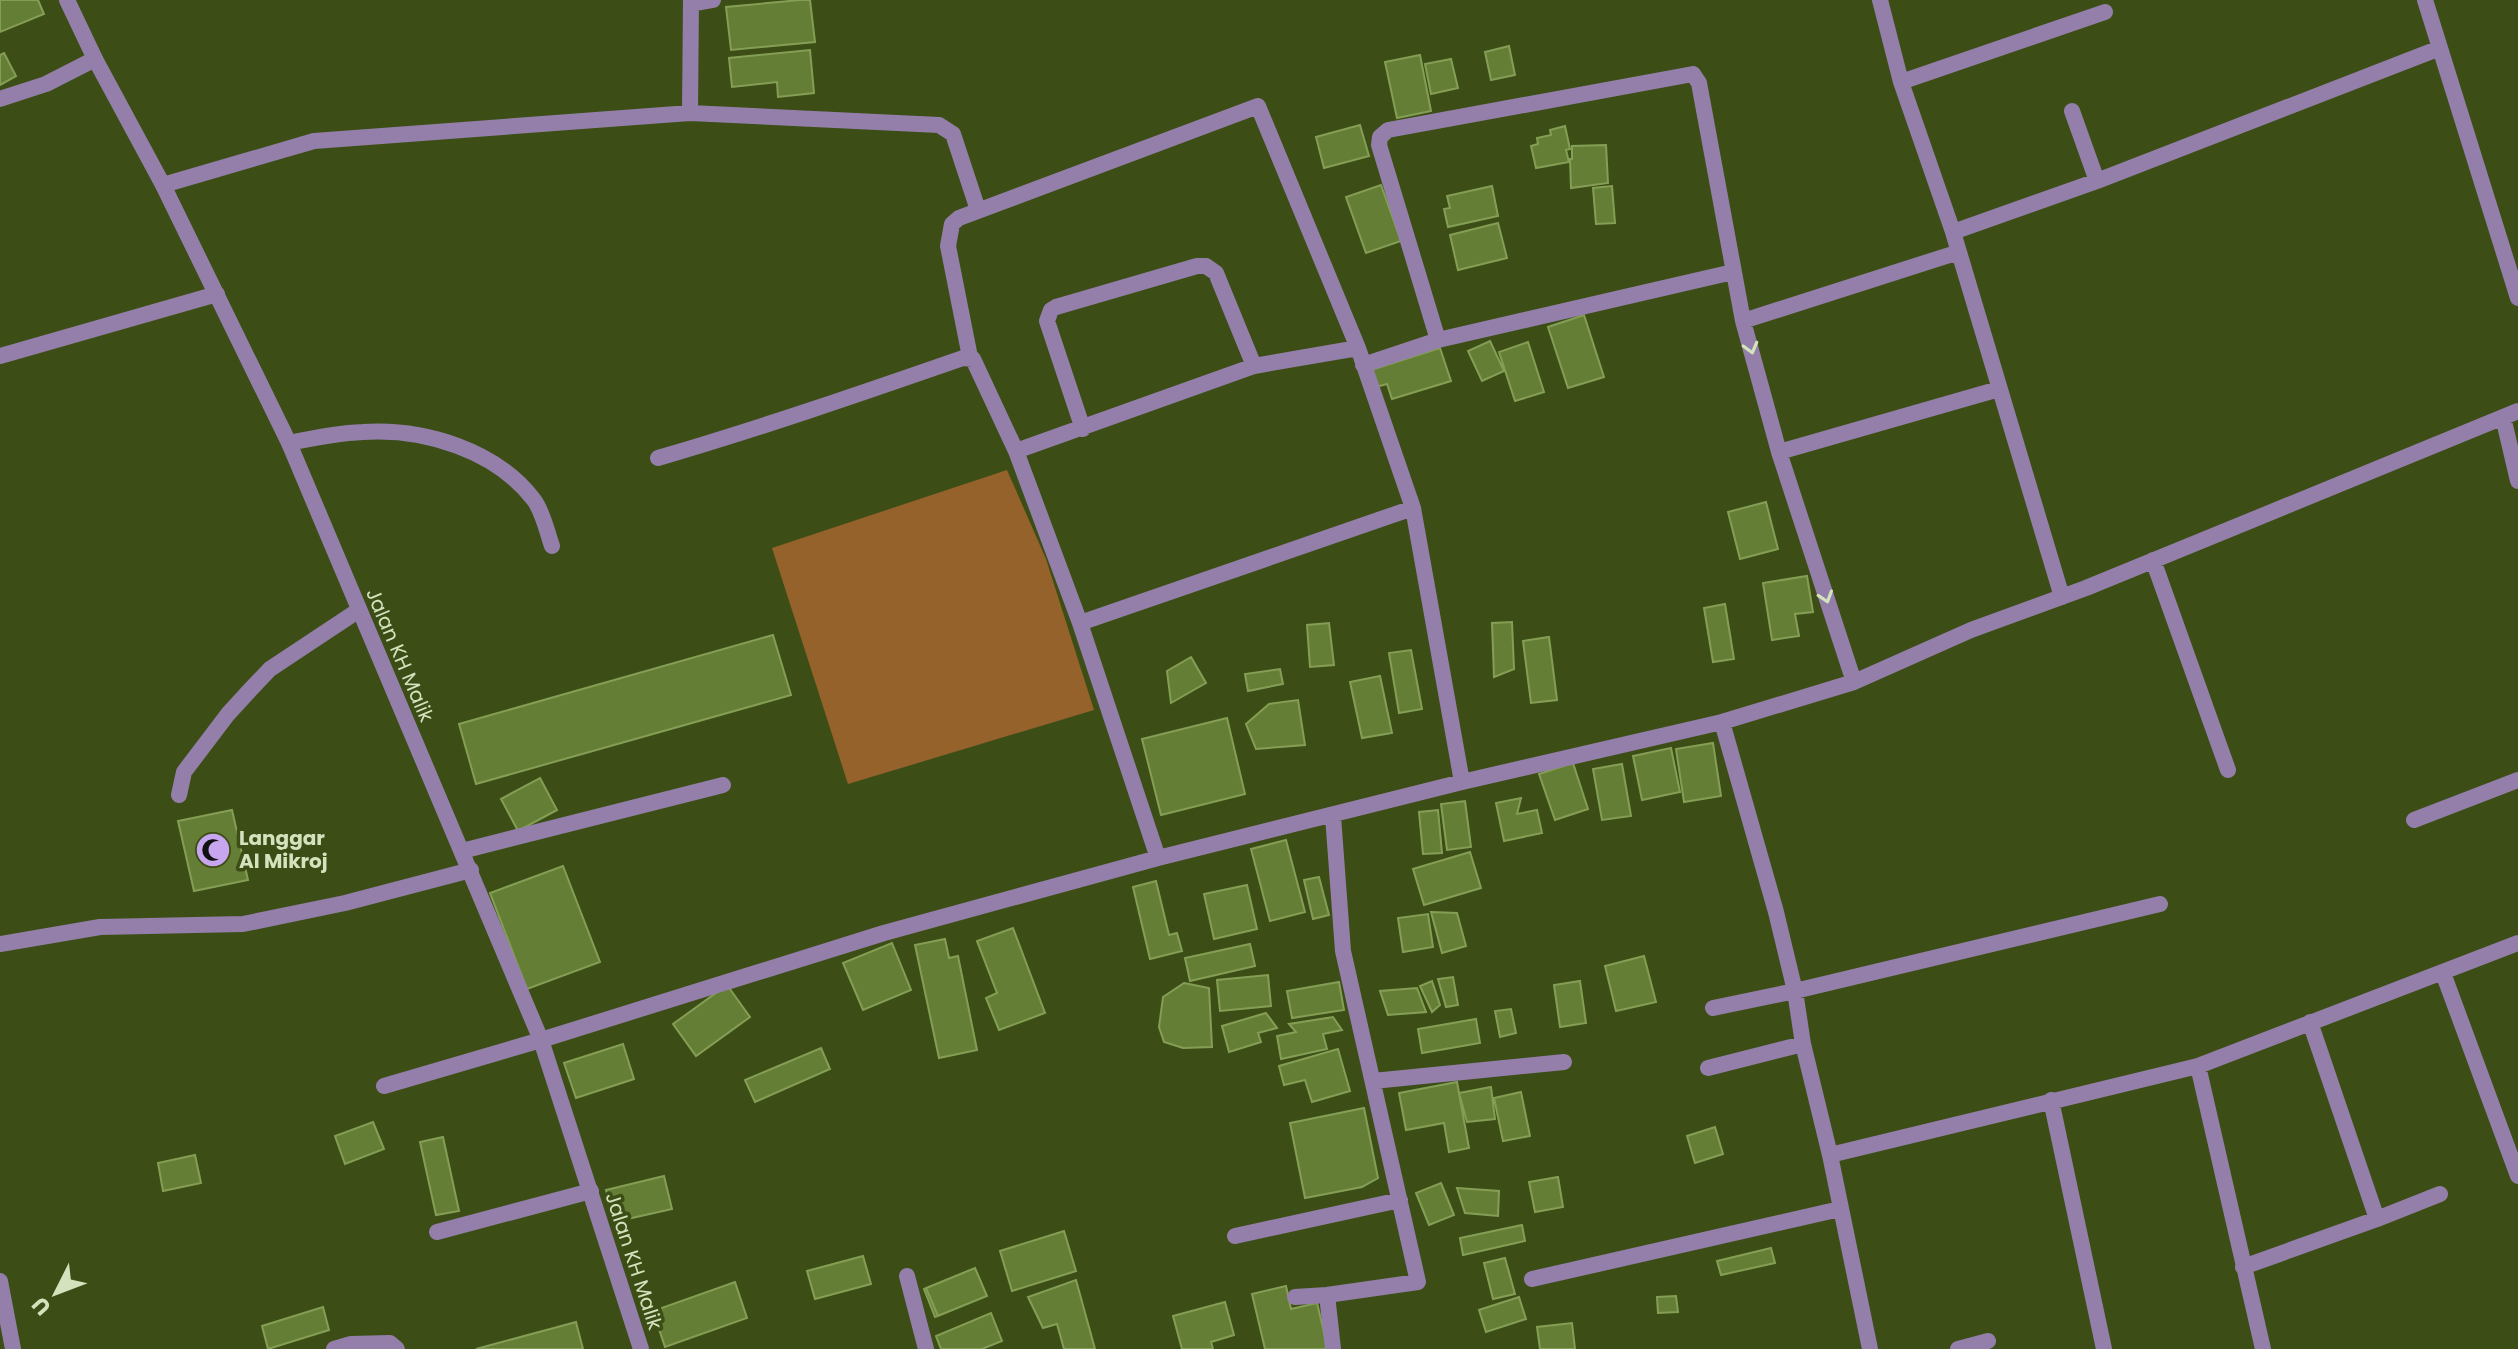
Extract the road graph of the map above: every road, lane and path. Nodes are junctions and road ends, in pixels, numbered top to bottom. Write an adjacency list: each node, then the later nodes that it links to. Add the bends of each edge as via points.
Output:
1 (67, 0): 8 (street, Jalan KH Malik)
2 (713, 0): 5 (street)
3 (2425, 0): 7 (street)
4 (1885, 1): 9 (street)
5 (691, 2): 12 (street)
6 (2105, 12): 9 (street)
7 (2440, 48): 13 (street); 20 (street)
8 (95, 59): 10 (street, via 46,84); 14 (street, Jalan KH Malik)
9 (1901, 82): 16 (street)
10 (0, 99)
11 (2072, 111): 13 (street)
12 (690, 113): 14 (street, via 314,141); 15 (street, via 939,125 953,134)
13 (2097, 181): 16 (street)
14 (163, 185): 19 (street, Jalan KH Malik)
15 (978, 210): 23 (street, via 1258,106); 25 (street, via 952,224 948,246)
16 (1953, 232): 17 (street)
17 (1959, 252): 21 (street); 28 (street)
18 (1733, 272): 21 (street); 22 (street); 22 (street, via 1699,83 1693,74 1388,130 1379,145)
19 (217, 294): 24 (street); 31 (street, Jalan KH Malik)
20 (2518, 298)
21 (1743, 321): 33 (street, one-way to 33)
22 (1438, 340): 26 (street)
23 (1358, 348): 26 (street); 27 (street)
24 (0, 356)
25 (970, 357): 32 (street); 34 (street)
26 (1363, 365): 36 (street)
27 (1254, 366): 30 (street); 30 (street, via 1216,273 1206,266 1056,307 1047,321)
28 (1999, 389): 33 (street); 39 (street)
29 (2511, 414): 35 (street); 38 (street)
30 (1083, 429): 32 (street)
31 (289, 443): 37 (street, via 365,431 466,447 506,471 536,502); 40 (street, Jalan KH Malik)
32 (1016, 451): 41 (street)
33 (1779, 452): 42 (street, one-way to 42)
34 (658, 458)
35 (2518, 481)
36 (1413, 508): 41 (street); 46 (street)
37 (552, 546)
38 (2153, 560): 39 (street); 44 (street)
39 (2062, 597): 42 (street)
40 (359, 610): 48 (street, via 270,669 184,772); 51 (street, Jalan KH Malik)
41 (1080, 623): 52 (street)
42 (1854, 682): 43 (street)
43 (1722, 722): 46 (street); 58 (street)
44 (2228, 770)
45 (2518, 780): 50 (street)
46 (1462, 782): 49 (street)
47 (723, 785): 51 (street)
48 (179, 795)
49 (1333, 816): 52 (street); 66 (street, via 1343,951)
50 (2414, 820)
51 (462, 851): 53 (street, Jalan KH Malik)
52 (1158, 858): 61 (street, via 884,933)
53 (471, 870): 56 (street, via 243,924 100,927); 61 (street, Jalan KH Malik)
54 (2160, 904): 58 (street)
55 (2518, 943): 57 (street)
56 (0, 944)
57 (2443, 973): 60 (street); 70 (street)
58 (1795, 991): 59 (street); 62 (street)
59 (1713, 1008)
60 (2310, 1022): 64 (street); 75 (street)
61 (541, 1040): 67 (street); 71 (street, Jalan KH Malik)
62 (1803, 1044): 65 (street); 69 (street)
63 (1564, 1062): 66 (street)
64 (2198, 1066): 68 (street); 78 (street)
65 (1708, 1068)
66 (1373, 1081): 73 (street)
67 (384, 1086)
68 (2051, 1100): 69 (street); 93 (street)
69 (1830, 1155): 74 (street)
70 (2518, 1176)
71 (591, 1191): 76 (street); 88 (street, Jalan KH Malik)
72 (2440, 1194): 75 (street)
73 (1400, 1200): 77 (street); 82 (street, via 1418,1282)
74 (1840, 1209): 80 (street); 91 (street)
75 (2377, 1219): 78 (street)
76 (437, 1232)
77 (1235, 1236)
78 (2243, 1267): 94 (street)
79 (907, 1276): 89 (street)
80 (1532, 1279)
81 (0, 1281): 85 (street)
82 (1327, 1295): 83 (street); 90 (street)
83 (1295, 1297)
84 (1988, 1341): 92 (street)
85 (13, 1349)
86 (334, 1349): 87 (street, via 390,1343)
87 (397, 1349)
88 (641, 1349)
89 (926, 1349)
90 (1333, 1349)
91 (1870, 1349)
92 (1958, 1349)
93 (2104, 1349)
94 (2263, 1349)

